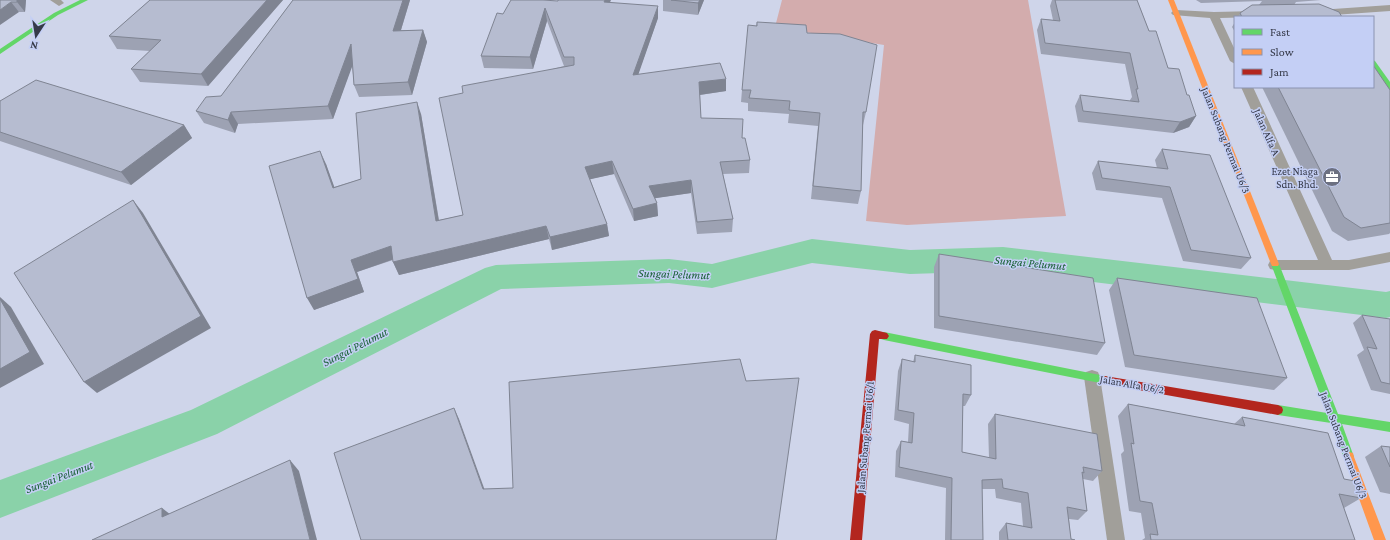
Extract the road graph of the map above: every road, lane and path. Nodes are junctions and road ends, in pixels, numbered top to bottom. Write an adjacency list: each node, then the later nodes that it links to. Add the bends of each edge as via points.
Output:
1 (85, 0): 11 (street, via 56,14)
2 (1170, 0): 6 (street, Jalan Subang Permai U6/3)
3 (60, 1): 5 (street)
4 (1390, 8): 9 (street)
5 (40, 13)
6 (1176, 13): 10 (street); 18 (street, Jalan Subang Permai U6/3)
7 (1309, 13): 9 (street)
8 (1265, 14): 10 (street)
9 (1342, 14)
10 (1214, 15): 12 (street)
11 (0, 52)
12 (1234, 59)
13 (1374, 63): 14 (street)
14 (1385, 73): 15 (street)
15 (1390, 87)
16 (1247, 88): 19 (street, Jalan Alfa A)
17 (1390, 257): 19 (street, via 1349,265)
18 (1275, 265): 19 (street); 22 (street, Jalan Subang Permai U6/3)
19 (1327, 265)
20 (875, 334): 21 (street, Jalan Alfa U6/2); 24 (street, Jalan Subang Permai U6/1)
21 (1092, 378): 22 (street, Jalan Alfa U6/2); 25 (street)
22 (1334, 420): 23 (street, Jalan Alfa U6/2); 26 (street, Jalan Subang Permai U6/3)
23 (1390, 427)
24 (856, 540)
25 (1116, 540)
26 (1380, 540)

